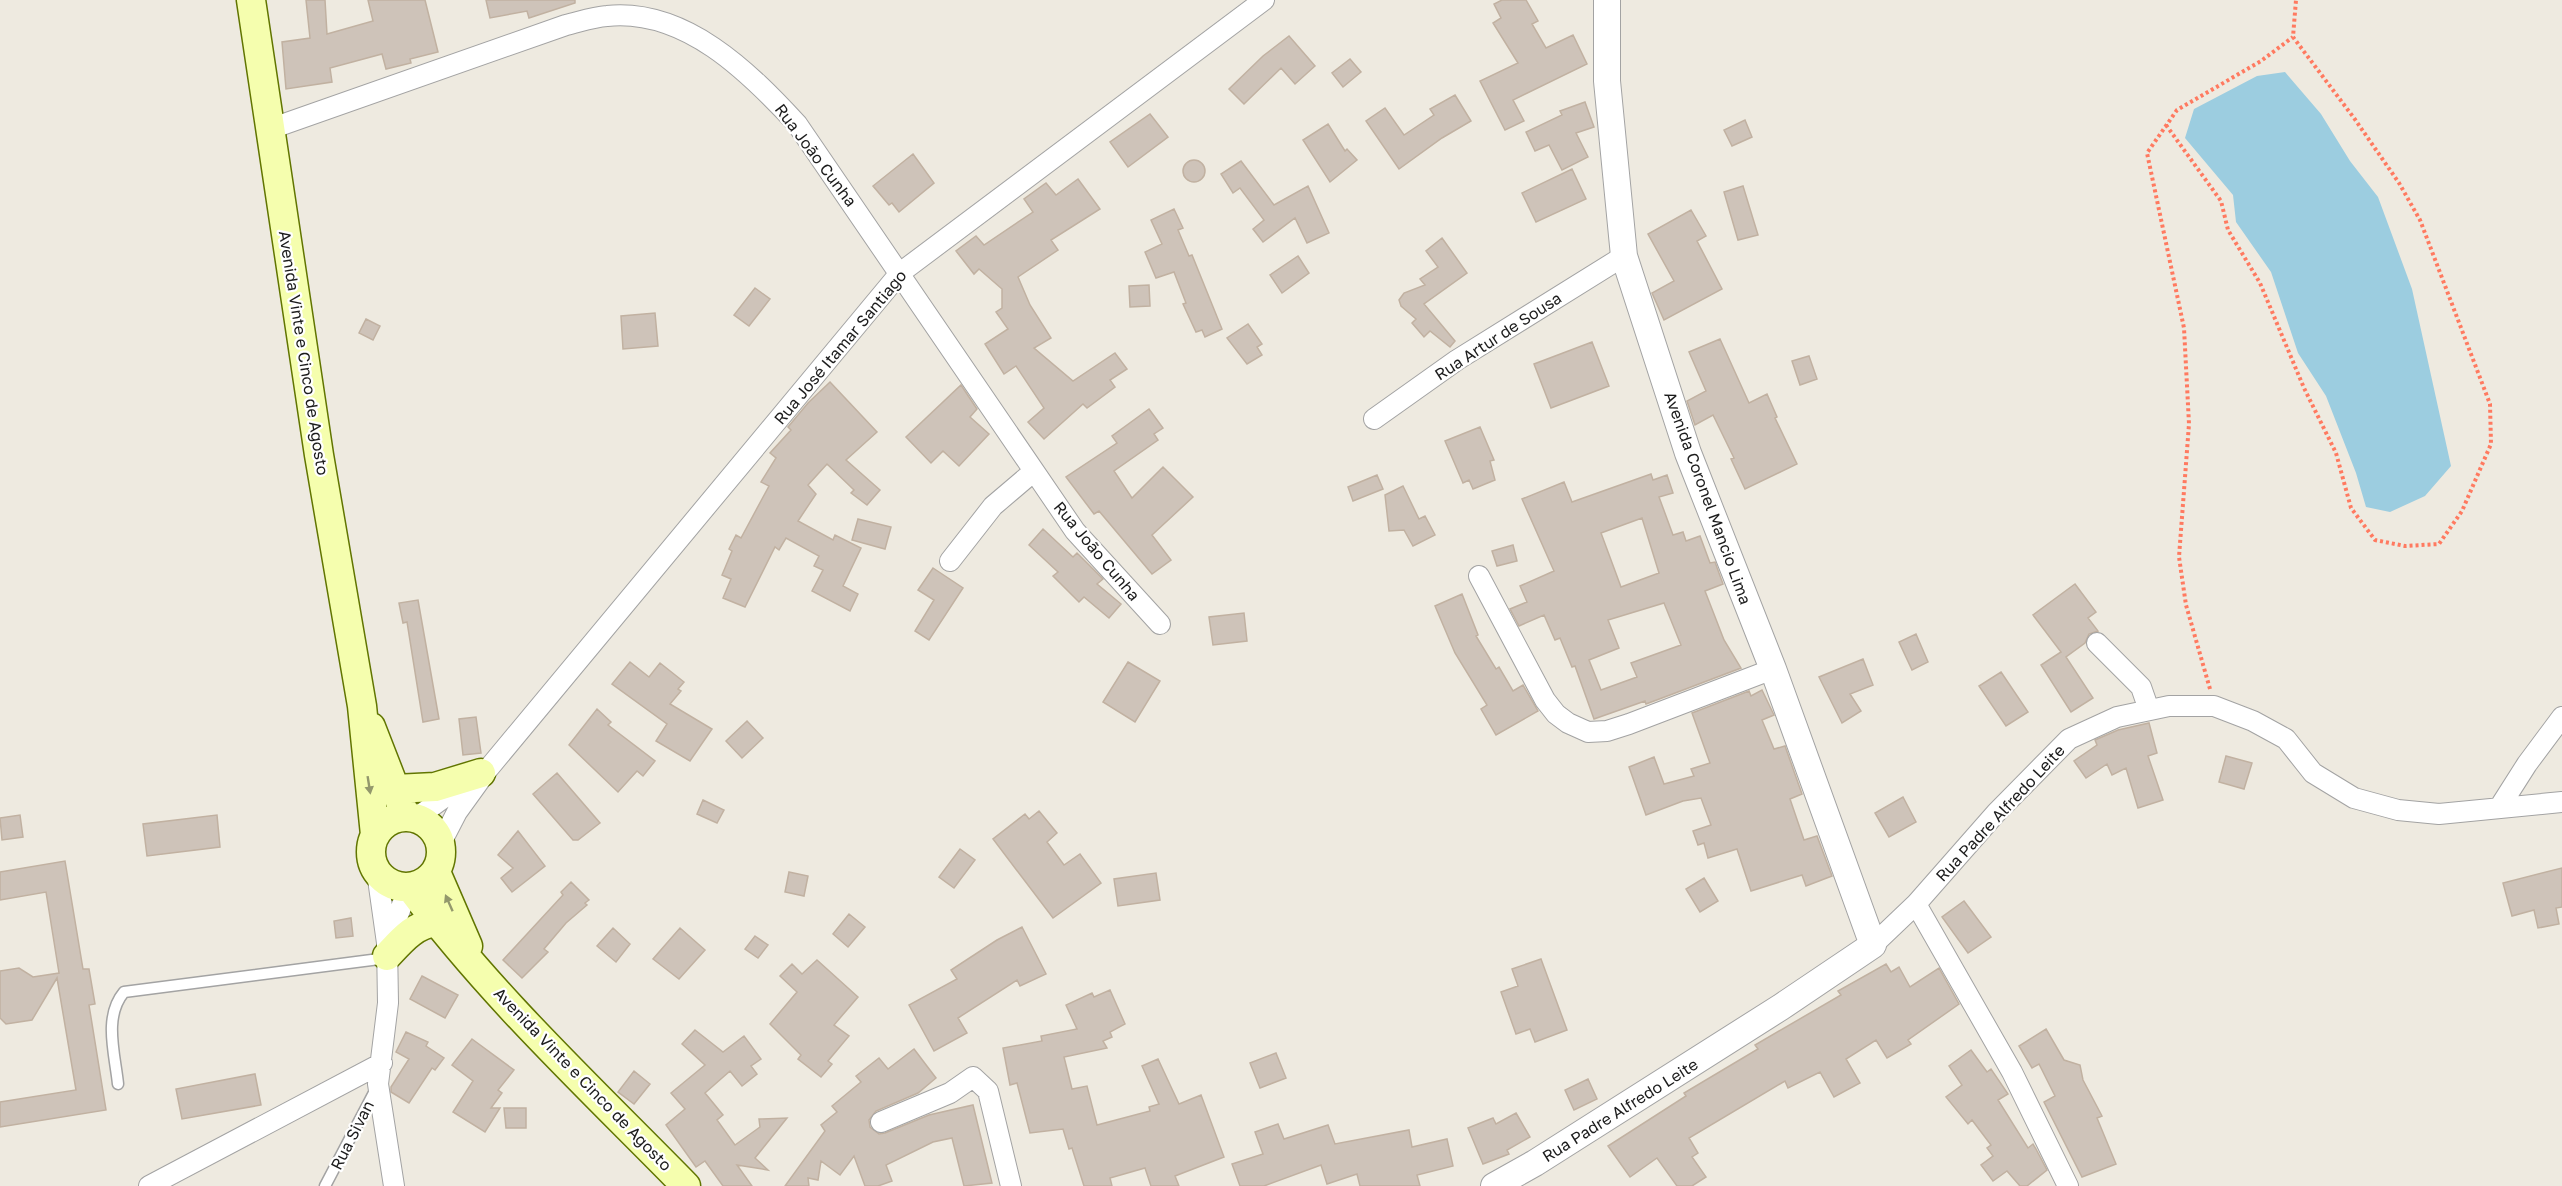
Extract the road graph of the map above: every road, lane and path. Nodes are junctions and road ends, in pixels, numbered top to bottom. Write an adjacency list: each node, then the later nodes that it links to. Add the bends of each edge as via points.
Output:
1 (251, 0): 7 (main road, Avenida Vinte e Cinco de Agosto)
2 (1264, 0): 9 (street, Rua José Itamar Santiago)
3 (1607, 0): 8 (street, Avenida Coronel Mancio Lima, via 1607,81)
4 (2296, 0): 5 (path)
5 (2294, 37): 6 (path, via 2177,110); 6 (path, via 2374,146 2420,220 2490,404 2491,444 2462,511 2439,544 2405,546 2375,540 2351,508 2336,453 2260,283 2228,230 2221,201)
6 (2166, 125): 18 (path, via 2147,153 2184,328 2190,424 2179,557 2186,605)
7 (270, 129): 9 (street, Rua João Cunha, via 566,25 608,16 650,19 720,51 758,81 804,133); 17 (main road, Avenida Vinte e Cinco de Agosto)
8 (1624, 256): 10 (street, Rua Artur de Sousa, via 1457,360); 16 (street, Avenida Coronel Mancio Lima, via 1688,453)
9 (900, 273): 11 (street, Rua João Cunha); 21 (street, Rua José Itamar Santiago)
10 (1374, 419)
11 (1033, 472): 12 (street, via 993,506); 14 (street, Rua João Cunha, via 1075,531)
12 (950, 561)
13 (1479, 576): 16 (street, via 1545,700 1556,714 1588,732 1607,731)
14 (1160, 624)
15 (2097, 643): 19 (street, via 2141,687)
16 (1773, 669): 33 (street, Avenida Coronel Mancio Lima)
17 (362, 706): 22 (main road, Avenida Vinte e Cinco de Agosto); 26 (main road, Avenida Vinte e Cinco de Agosto, one-way to 26)
18 (2214, 706): 19 (street, Rua Padre Alfredo Leite); 24 (street, Rua Padre Alfredo Leite, via 2286,739 2313,773 2354,798 2398,810 2439,814)
19 (2149, 710): 31 (street, Rua Padre Alfredo Leite, via 2118,717 2069,739 1996,813)
20 (2562, 717): 24 (street)
21 (484, 771): 22 (main road, via 435,787); 25 (street, Rua José Itamar Santiago); 27 (street, Rua José Itamar Santiago)
22 (395, 789): 25 (main road, Avenida Vinte e Cinco de Agosto)
23 (2562, 802): 24 (street, Rua Padre Alfredo Leite)
24 (2499, 808)
25 (411, 818): 26 (main road, via 386,823); 27 (main road, via 429,825)
26 (375, 836): 28 (main road, via 371,858)
27 (441, 843): 29 (main road)
28 (377, 872): 30 (main road, via 391,883); 34 (street)
29 (436, 872): 30 (main road, via 420,885); 35 (main road, Avenida Vinte e Cinco de Agosto, one-way to 29)
30 (409, 887): 32 (main road, Avenida Vinte e Cinco de Agosto); 34 (street)
31 (1917, 904): 33 (street, Rua Padre Alfredo Leite); 46 (street, via 2012,1072)
32 (436, 922): 34 (main road, via 423,923); 35 (main road, Avenida Vinte e Cinco de Agosto)
33 (1873, 945): 45 (street, Rua Padre Alfredo Leite, via 1771,1014)
34 (387, 952): 36 (street, via 388,1003); 37 (lane, via 124,992 116,1002 112,1019)
35 (480, 972): 43 (main road, Avenida Vinte e Cinco de Agosto, via 578,1080)
36 (382, 1064): 38 (street); 40 (street)
37 (118, 1084)
38 (378, 1084): 41 (lane, Rua Sivan); 42 (street)
39 (881, 1122): 44 (street, via 950,1093 973,1077 988,1091)
40 (149, 1186)
41 (325, 1186)
42 (394, 1186)
43 (687, 1186)
44 (1011, 1186)
45 (1494, 1186)
46 (2068, 1186)

